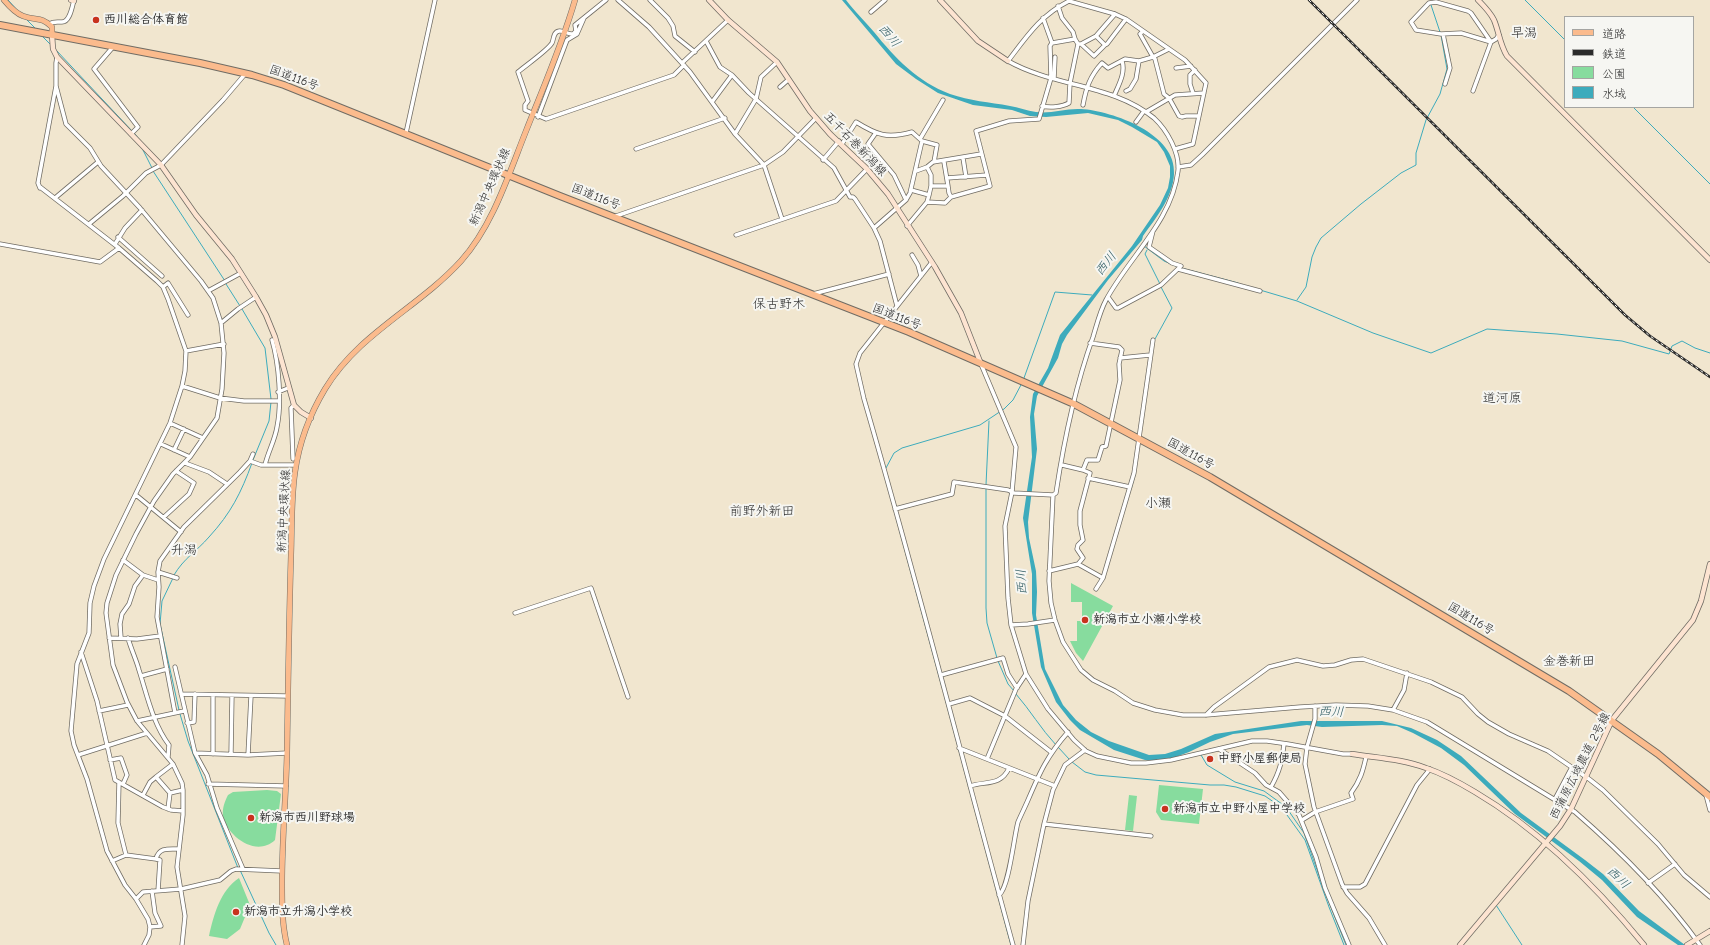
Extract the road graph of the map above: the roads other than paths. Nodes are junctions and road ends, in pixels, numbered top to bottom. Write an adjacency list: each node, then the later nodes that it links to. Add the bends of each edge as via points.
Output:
1 (4, 0): 22 (main road, via 22,16 43,20)
2 (73, 0): 22 (street, via 67,20)
3 (435, 0): 78 (street)
4 (575, 0): 25 (main road, 新潟中央環状線)
5 (606, 0): 18 (street)
6 (618, 0): 48 (street, via 649,27)
7 (650, 0): 38 (street, via 668,18 675,36)
8 (709, 0): 21 (street, 五千石巻新潟線)
9 (885, 0): 16 (street)
10 (940, 0): 43 (street, via 978,40)
11 (1069, 0): 15 (street); 17 (street)
12 (1357, 0): 96 (street, via 1202,155 1191,165)
13 (1478, 0): 28 (street, via 1490,13)
14 (1429, 1): 27 (street, via 1411,22 1416,30); 32 (street, via 1471,13)
15 (1058, 6): 19 (street); 30 (street)
16 (871, 12)
17 (1115, 14): 20 (street); 29 (street)
18 (584, 18): 25 (street, via 575,25 576,30 573,34); 73 (street, via 577,34 567,40)
19 (1043, 18): 33 (street); 43 (street)
20 (1126, 19): 24 (street); 35 (street)
21 (728, 20): 31 (street); 46 (street, 五千石巻新潟線)
22 (49, 24): 26 (main road)
23 (0, 25): 26 (highway, 国道116号)
24 (1143, 31): 37 (street); 41 (street, via 1140,34)
25 (564, 33): 73 (main road, 新潟中央環状線); 73 (street, via 561,30 557,31 552,44 518,72 528,101 524,105 525,110)
26 (52, 34): 36 (highway, 国道116号); 42 (street, via 52,49)
27 (1442, 34): 32 (street, via 1461,33); 57 (street, via 1450,68)
28 (1499, 35): 32 (street, via 1496,40); 127 (street, via 1503,50 1515,65)
29 (1096, 36): 34 (street); 35 (street)
30 (1075, 39): 33 (street); 34 (street)
31 (706, 41): 38 (street); 53 (street, via 720,67)
32 (1490, 42): 62 (street)
33 (1052, 43): 54 (street)
34 (1080, 44): 39 (street); 56 (street)
35 (1105, 45): 39 (street)
36 (113, 47): 52 (highway, 国道116号); 79 (street, via 94,69 138,127)
37 (1169, 50): 41 (street); 49 (street)
38 (695, 52): 48 (street)
39 (1094, 56): 47 (street)
40 (1055, 57): 54 (street)
41 (1152, 57): 45 (street); 66 (street, via 1156,59 1162,91)
42 (57, 58): 58 (street); 79 (street)
43 (1008, 61): 54 (street)
44 (1122, 61): 45 (street); 47 (street, via 1108,68); 65 (street, via 1124,66)
45 (1139, 61): 61 (street, via 1136,79)
46 (777, 62): 55 (street, 五千石巻新潟線); 67 (street, via 761,78)
47 (1102, 63): 60 (street, via 1092,74)
48 (683, 64): 69 (street); 73 (street, via 674,75 667,78 546,119)
49 (1191, 66): 50 (street); 51 (street)
50 (1176, 68)
51 (1195, 70): 63 (street, via 1190,75); 64 (street, via 1206,83)
52 (246, 73): 78 (highway, 国道116号, via 284,85); 93 (street)
53 (732, 75): 67 (street); 69 (street)
54 (1052, 79): 56 (street); 71 (street)
55 (788, 80): 59 (street); 76 (street, 五千石巻新潟線)
56 (1070, 83): 60 (street); 71 (street, via 1069,103)
57 (1445, 84)
58 (56, 86): 90 (street, via 66,124 90,148); 110 (street, via 38,183 40,188)
59 (780, 87)
60 (1086, 88): 65 (street); 70 (street)
61 (1126, 91)
62 (1473, 91)
63 (1193, 93): 64 (street); 66 (street)
64 (1204, 93): 74 (street)
65 (1114, 96): 72 (street)
66 (1169, 98): 72 (street); 74 (street, via 1182,118)
67 (756, 99): 80 (street); 82 (street)
68 (944, 100): 83 (street)
69 (712, 102): 75 (street)
70 (1082, 105)
71 (1042, 108): 87 (street, via 1039,119 1009,121 976,131)
72 (1145, 111): 77 (street); 86 (street, via 1163,126)
73 (535, 116): 99 (main road, 新潟中央環状線)
74 (1199, 116): 86 (street, via 1193,144)
75 (725, 118): 80 (street); 85 (street)
76 (816, 118): 82 (street); 84 (street, 五千石巻新潟線)
77 (1136, 122)
78 (406, 133): 99 (highway, 国道116号)
79 (130, 134): 93 (street)
80 (735, 134): 94 (street)
81 (875, 134): 83 (street, via 901,135 912,132); 84 (street, via 856,122); 111 (street, via 868,144 894,175)
82 (797, 137): 89 (street); 94 (street, via 783,152)
83 (921, 140): 91 (street, via 937,145); 98 (street)
84 (841, 143): 89 (street); 97 (street, 五千石巻新潟線)
85 (636, 148)
86 (1175, 149): 96 (street)
87 (981, 154): 88 (street); 100 (street)
88 (963, 158): 92 (street); 101 (street)
89 (823, 160): 106 (street, via 834,168)
90 (98, 162): 107 (street); 110 (street)
91 (934, 162): 92 (street); 95 (street)
92 (944, 162): 102 (street)
93 (161, 165): 107 (street, via 146,173); 130 (street)
94 (764, 165): 115 (street); 116 (street)
95 (927, 167): 98 (street); 103 (street, via 931,175)
96 (1178, 167): 120 (street, via 1171,198)
97 (867, 169): 106 (street); 113 (street, 五千石巻新潟線)
98 (916, 171): 105 (street)
99 (508, 175): 115 (highway, 国道116号); 159 (main road, 新潟中央環状線, via 490,217 464,258 440,282 386,323 348,358 324,390)
100 (987, 175): 101 (street); 109 (street, via 990,186)
101 (966, 177): 102 (street)
102 (947, 178): 104 (street)
103 (931, 186): 104 (street); 108 (street)
104 (948, 186): 109 (street)
105 (911, 190): 108 (street); 111 (street)
106 (846, 192): 116 (street, via 836,201); 119 (street, via 855,199)
107 (125, 193): 114 (street); 117 (street)
108 (929, 194): 112 (street)
109 (951, 197): 112 (street, via 945,203)
110 (55, 198): 117 (street)
111 (906, 200): 113 (street)
112 (927, 202): 118 (street)
113 (896, 208): 118 (street, 五千石巻新潟線); 119 (street)
114 (142, 210): 122 (street); 135 (street)
115 (616, 216): 137 (highway, 国道116号)
116 (782, 219): 121 (street)
117 (88, 224): 124 (street)
118 (907, 226): 128 (street, 五千石巻新潟線)
119 (874, 228): 131 (street)
120 (1153, 231): 129 (street, via 1150,246 1172,264 1180,266); 139 (street)
121 (736, 235)
122 (118, 237): 124 (street); 132 (street)
123 (0, 244): 125 (street, via 100,262)
124 (115, 244): 125 (street)
125 (119, 248): 134 (street)
126 (912, 255): 133 (street)
127 (1710, 260)
128 (932, 262): 133 (street); 151 (street, 五千石巻新潟線, via 961,313)
129 (1178, 269): 136 (street); 139 (street, via 1161,285 1118,308)
130 (240, 273): 135 (street); 138 (street)
131 (889, 274): 137 (street); 140 (street)
132 (162, 276)
133 (921, 276): 140 (street)
134 (163, 287): 141 (street, via 168,283); 148 (street)
135 (208, 291): 142 (street)
136 (1260, 291)
137 (811, 294): 143 (highway, 国道116号)
138 (256, 297): 142 (street); 153 (street, via 275,337)
139 (1108, 297): 146 (street)
140 (897, 306): 143 (street)
141 (188, 315)
142 (221, 323): 147 (street)
143 (883, 323): 151 (highway, 国道116号); 184 (street, via 860,353 856,364)
144 (272, 340): 154 (street, via 278,366)
145 (1153, 340): 149 (street)
146 (1090, 343): 150 (street, via 1119,347 1122,350); 157 (street)
147 (224, 344): 148 (street); 155 (street)
148 (186, 351): 152 (street)
149 (1150, 355): 150 (street); 164 (street)
150 (1120, 358): 161 (street, via 1120,380)
151 (981, 364): 157 (highway, 国道116号); 180 (street, via 1015,443)
152 (182, 386): 155 (street); 160 (street)
153 (288, 388): 154 (street); 158 (street)
154 (278, 392): 156 (street)
155 (220, 398): 156 (street); 163 (street, via 217,418)
156 (279, 401): 172 (street, via 278,426)
157 (1074, 404): 161 (highway, 国道116号); 174 (street, via 1066,434)
158 (294, 405): 159 (street); 169 (street, via 291,408)
159 (311, 418): 173 (main road, 新潟中央環状線)
160 (170, 423): 162 (street); 165 (street)
161 (1110, 423): 164 (highway, 国道116号); 175 (street, via 1106,446 1102,447 1098,460 1086,460)
162 (184, 429): 163 (street); 166 (street)
163 (203, 438): 168 (street)
164 (1139, 438): 179 (street); 229 (highway, 国道116号, via 1210,477 1405,593 1569,691)
165 (161, 444): 166 (street); 181 (street)
166 (174, 450): 168 (street)
167 (253, 454): 170 (street)
168 (190, 457): 171 (street)
169 (293, 459)
170 (250, 461): 172 (street); 178 (street)
171 (185, 463): 176 (street); 178 (street, via 209,472)
172 (265, 465): 173 (street)
173 (296, 465): 217 (main road, 新潟中央環状線, via 293,484)
174 (1062, 465): 175 (street); 182 (street, via 1056,493)
175 (1084, 470): 177 (street, via 1090,473)
176 (176, 471): 183 (street); 185 (street, via 194,483 189,494)
177 (1088, 478): 179 (street); 188 (street, via 1080,511 1083,538 1077,549 1083,558)
178 (227, 484): 186 (street)
179 (1130, 486): 194 (street)
180 (1012, 492): 182 (street); 184 (street, via 954,482 952,494); 199 (street, via 1005,526)
181 (136, 495): 183 (street); 204 (street, via 104,559 94,586 90,603 89,633)
182 (1053, 495): 190 (street)
183 (151, 507): 185 (street); 187 (street)
184 (895, 509): 209 (street)
185 (164, 517): 186 (street)
186 (181, 532): 191 (street, via 160,561)
187 (123, 560): 192 (street); 201 (street, via 107,604)
188 (1078, 564): 190 (street); 194 (street)
189 (1710, 564): 229 (street, 西蒲原広域農道 2号線, via 1701,601 1693,620)
190 (1049, 571): 198 (street)
191 (158, 572): 193 (street); 195 (street)
192 (143, 575): 195 (street); 202 (street, via 122,614)
193 (177, 578)
194 (1102, 578): 196 (street)
195 (158, 580): 200 (street, via 157,617)
196 (1096, 589)
197 (515, 613): 218 (street, via 591,588)
198 (1055, 620): 199 (street); 226 (street, via 1073,659 1093,680 1139,705 1183,715)
199 (1011, 625): 208 (street)
200 (160, 636): 203 (street); 206 (street)
201 (109, 638): 202 (street); 220 (street, via 113,665)
202 (121, 638): 203 (street)
203 (128, 638): 210 (street)
204 (81, 652): 224 (street); 246 (street, via 76,672 71,731)
205 (175, 667): 212 (street)
206 (167, 669): 210 (street); 225 (street)
207 (1407, 673): 222 (street, via 1404,690); 226 (street, via 1363,659 1322,666 1297,660 1269,667); 254 (street, via 1454,692 1488,722 1548,751)
208 (1026, 674): 211 (street); 232 (street, via 1048,709)
209 (941, 675): 211 (street, via 1003,658 1008,674); 219 (street)
210 (141, 676): 228 (street)
211 (1017, 688): 227 (street)
212 (181, 694): 213 (street); 223 (street)
213 (195, 694): 214 (street); 231 (street, via 194,722)
214 (213, 695): 215 (street); 243 (street)
215 (232, 695): 216 (street); 244 (street)
216 (251, 696): 217 (street); 247 (street)
217 (287, 696): 242 (main road, 新潟中央環状線)
218 (628, 697)
219 (949, 704): 227 (street, via 970,698); 237 (street)
220 (128, 705): 224 (street); 230 (street)
221 (1315, 706): 222 (street, via 1368,706); 226 (street); 236 (street, via 1315,719)
222 (1393, 710): 270 (street, via 1427,722)
223 (184, 711): 225 (street); 231 (street)
224 (99, 712): 235 (street)
225 (175, 712): 228 (street)
226 (1206, 715)
227 (1005, 716): 240 (street); 250 (street)
228 (155, 717): 230 (street); 249 (street, via 161,735 169,745)
229 (1612, 720): 257 (street, 西蒲原広域農道 2号線); 269 (highway, 国道116号)
230 (137, 721): 233 (street)
231 (187, 723): 241 (street)
232 (1068, 732): 239 (street); 240 (street)
233 (147, 734): 235 (street); 249 (street)
234 (1284, 744): 236 (street); 238 (street, via 1252,741); 265 (street, via 1278,776)
235 (107, 746): 246 (street); 251 (street)
236 (1307, 747): 245 (street); 275 (street, via 1305,764)
237 (959, 748): 250 (street); 263 (street)
238 (1219, 749): 239 (street, via 1146,763 1113,760); 265 (street)
239 (1085, 750): 264 (street, via 1065,765)
240 (1051, 752): 258 (street)
241 (195, 753): 243 (street); 261 (street, via 207,775)
242 (287, 753): 247 (street); 262 (main road, 新潟中央環状線)
243 (213, 754): 244 (street)
244 (231, 754): 247 (street)
245 (1352, 754): 248 (street)
246 (78, 755): 283 (street, via 107,852)
247 (248, 755)
248 (1366, 757): 255 (street, via 1400,760); 275 (street, via 1363,772 1352,793 1353,799)
249 (168, 758): 252 (street)
250 (987, 759): 253 (street)
251 (110, 760): 259 (street, via 113,776); 260 (street, via 121,758 127,776)
252 (173, 764): 256 (street); 266 (street, via 179,774)
253 (1009, 768): 258 (street); 263 (street, via 1000,780)
254 (1572, 768): 257 (street); 270 (street)
255 (1430, 769): 279 (street, via 1487,799); 288 (street, via 1417,785 1365,884 1360,887)
256 (156, 777): 267 (street); 268 (street)
257 (1586, 777): 272 (street, 西蒲原広域農道 2号線); 284 (street, via 1643,829)
258 (1037, 779): 264 (street); 292 (street, via 1018,822 1006,882)
259 (119, 782): 260 (street); 281 (street, via 118,823)
260 (123, 784): 268 (street)
261 (208, 784): 262 (street); 285 (street)
262 (286, 786): 286 (main road, 新潟中央環状線)
263 (970, 786): 292 (street)
264 (1055, 786): 277 (street)
265 (1271, 787): 276 (street, via 1279,792)
266 (183, 790): 267 (street); 274 (street)
267 (170, 793): 271 (street)
268 (143, 795): 271 (street)
269 (1708, 795): 273 (street)
270 (1555, 799): 272 (street)
271 (168, 809): 274 (street)
272 (1571, 810): 279 (street, 西蒲原広域農道 2号線); 287 (street, via 1596,830)
273 (1710, 810)
274 (183, 811): 280 (street)
275 (1315, 812): 276 (street); 288 (street)
276 (1302, 820): 303 (street, via 1324,885)
277 (1044, 824): 278 (street); 302 (street, via 1028,901)
278 (1151, 836)
279 (1547, 842): 305 (street, 西蒲原広域農道 2号線); 306 (street)
280 (179, 849): 282 (street, via 163,849 157,854); 289 (street, via 177,867)
281 (126, 855): 282 (street); 283 (street)
282 (156, 859): 291 (street, via 160,860)
283 (112, 861): 294 (street)
284 (1675, 864): 287 (street); 293 (street)
285 (243, 869): 286 (street); 289 (street, via 231,870 220,880)
286 (282, 871): 300 (main road, 新潟中央環状線, via 282,910)
287 (1648, 883): 297 (street)
288 (1344, 887): 304 (street, via 1369,918)
289 (181, 889): 291 (street); 299 (street, via 185,916)
290 (152, 891): 291 (street); 294 (street, via 143,892); 295 (street, via 155,913 161,926)
291 (158, 891)
292 (999, 895): 301 (street)
293 (1710, 897)
294 (136, 899): 295 (street)
295 (150, 927): 298 (street)
296 (1710, 931): 297 (street)
297 (1696, 939): 307 (street); 308 (street)
298 (144, 945)
299 (182, 945)
300 (287, 945)
301 (1013, 945)
302 (1023, 945)
303 (1349, 945)
304 (1385, 945)
305 (1460, 945)
306 (1644, 945)
307 (1687, 945)
308 (1700, 945)

